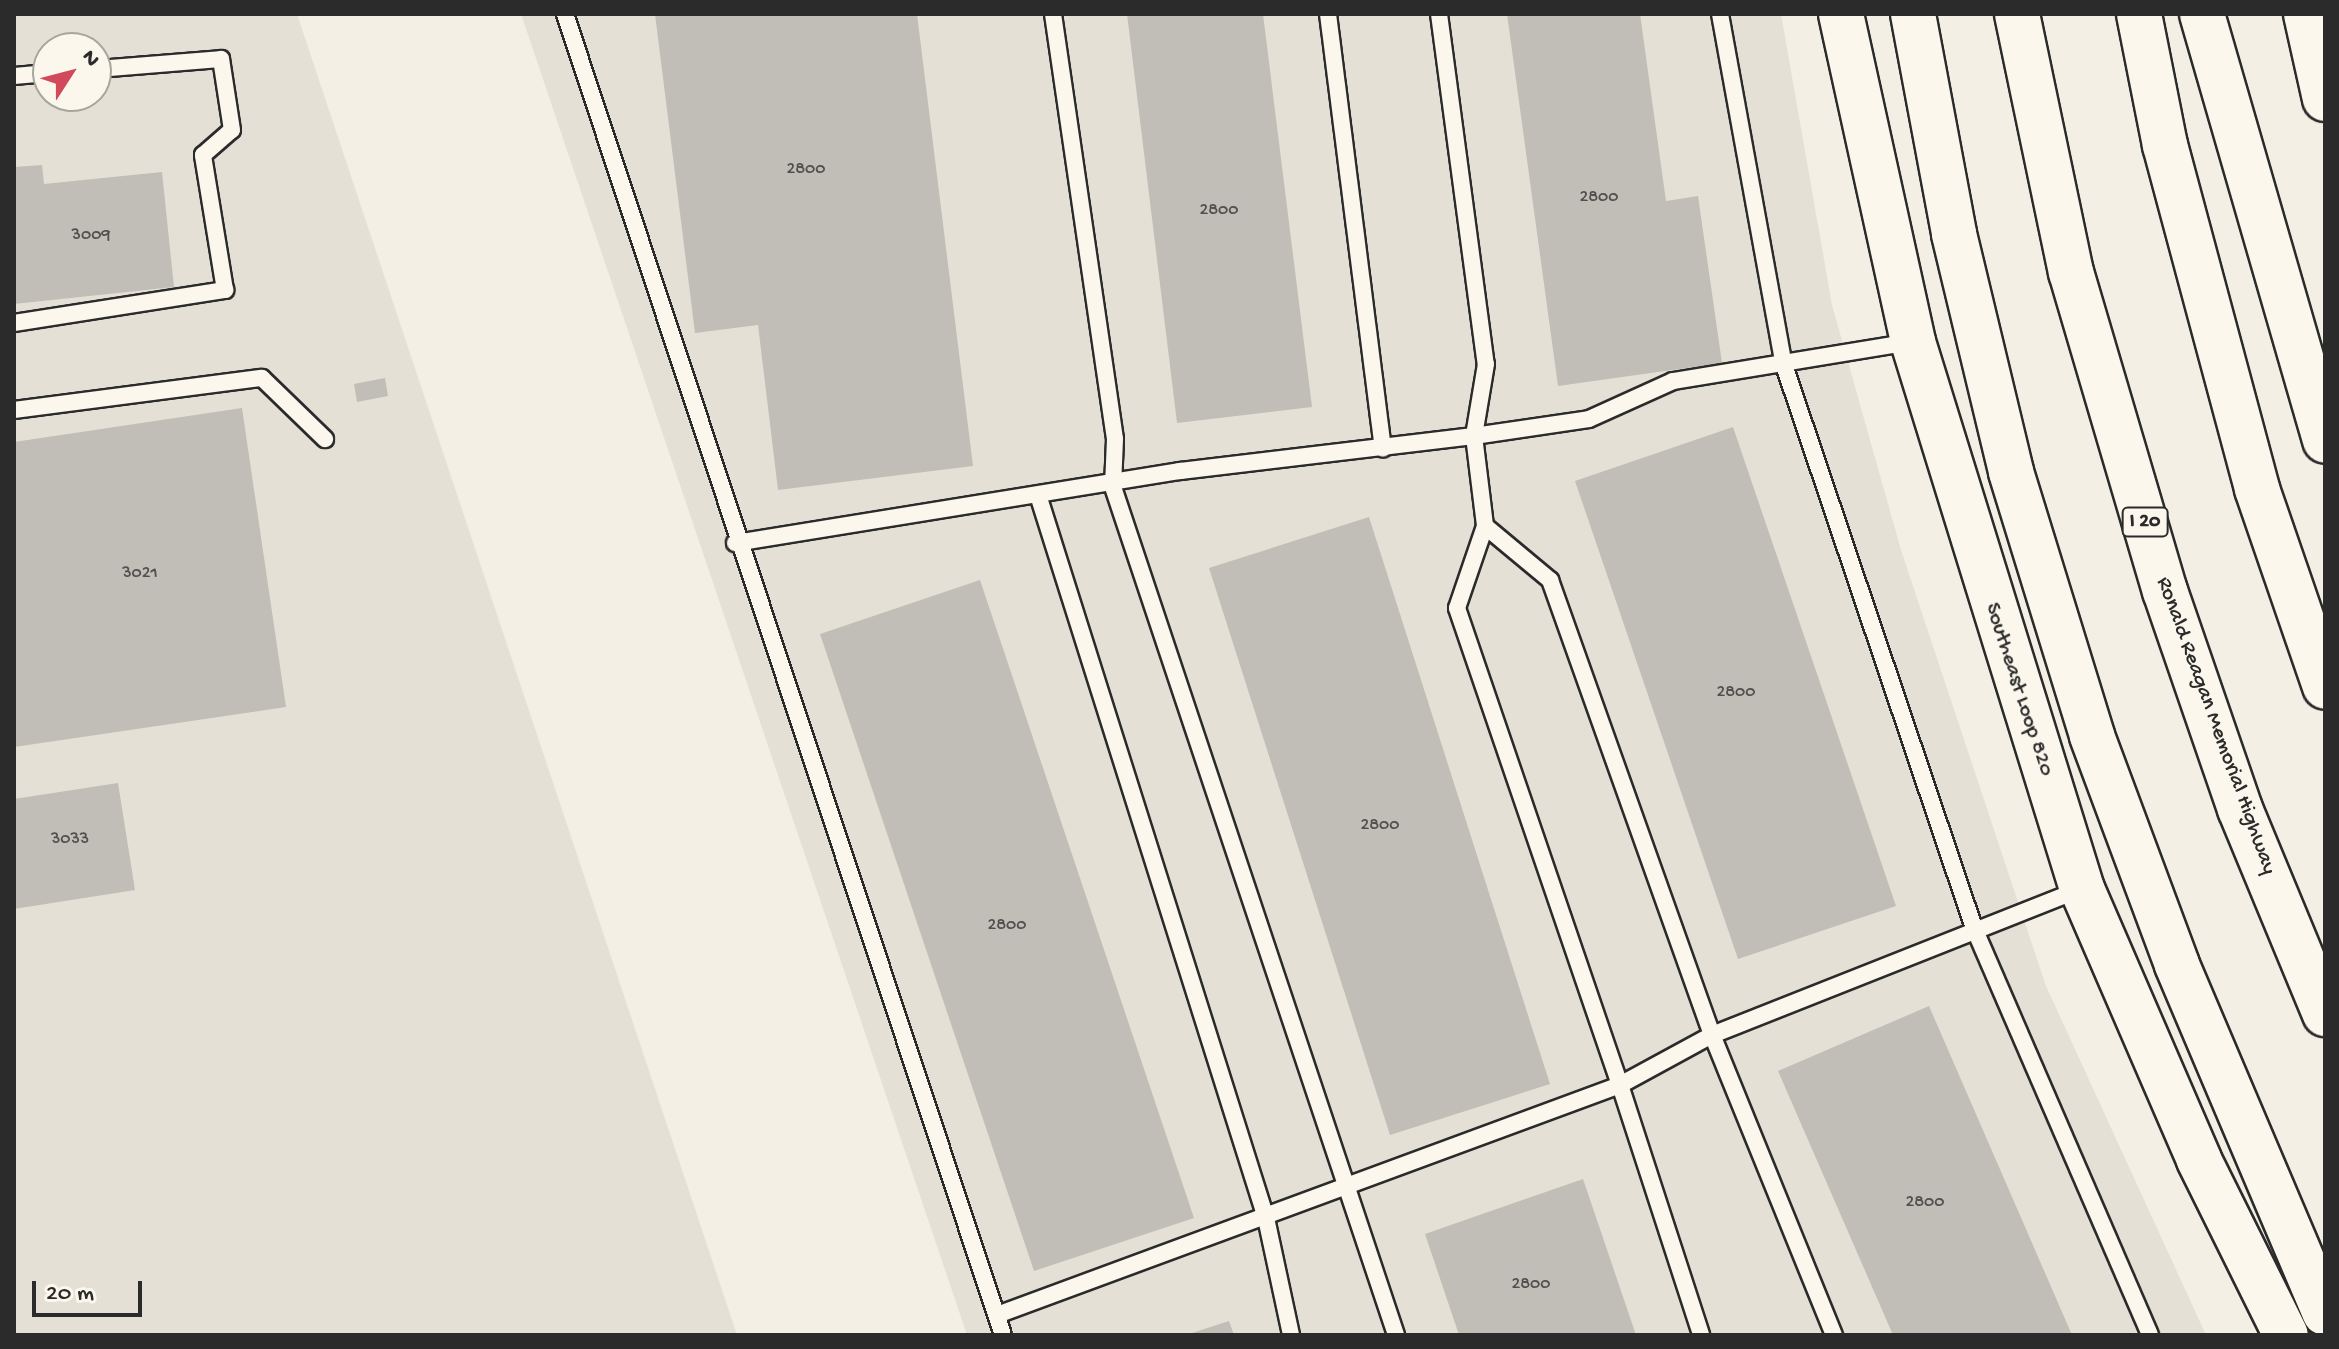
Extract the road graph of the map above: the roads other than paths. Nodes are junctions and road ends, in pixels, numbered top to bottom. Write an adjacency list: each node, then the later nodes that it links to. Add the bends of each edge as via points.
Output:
1 (565, 14): 25 (lane)
2 (1053, 14): 22 (lane, via 1115,439)
3 (1328, 14): 21 (lane)
4 (1439, 14): 18 (lane, via 1486,364)
5 (1720, 14): 16 (lane)
6 (1841, 14): 15 (main road, Southeast Loop 820)
7 (1913, 14): 34 (main road, via 1954,234 2011,472 2092,736 2177,965)
8 (2017, 14): 29 (main road, Ronald Reagan Memorial Highway / I 20, via 2071,272 2165,591 2240,809)
9 (2139, 14): 26 (main road, via 2165,145 2257,489)
10 (2202, 14): 20 (main road)
11 (2315, 34): 13 (main road)
12 (112, 68): 14 (lane, via 221,59 232,130 203,155 225,290)
13 (2325, 99)
14 (14, 323)
15 (1913, 342): 16 (lane); 27 (main road, Southeast Loop 820)
16 (1784, 365): 18 (lane, via 1673,381 1589,419); 28 (lane)
17 (14, 410): 19 (lane, via 262,378)
18 (1474, 436): 21 (lane); 24 (lane)
19 (325, 439)
20 (2325, 441)
21 (1383, 449): 22 (lane, via 1180,471)
22 (1113, 487): 23 (lane); 32 (lane)
23 (1039, 498): 25 (lane); 33 (lane)
24 (1485, 526): 30 (lane, via 1550,580); 31 (lane, via 1457,608)
25 (735, 543): 35 (lane)
26 (2325, 687)
27 (2082, 889): 28 (lane); 42 (main road, Southeast Loop 820, via 2199,1160)
28 (1974, 928): 30 (lane); 41 (lane)
29 (2325, 1014)
30 (1712, 1035): 31 (lane); 40 (lane)
31 (1620, 1085): 32 (lane); 39 (lane)
32 (1347, 1189): 33 (lane); 38 (lane)
33 (1266, 1218): 35 (lane); 37 (lane)
34 (2325, 1313)
35 (997, 1315): 36 (lane)
36 (1003, 1335)
37 (1291, 1335)
38 (1396, 1335)
39 (1701, 1335)
40 (1834, 1335)
41 (2150, 1335)
42 (2286, 1335)

